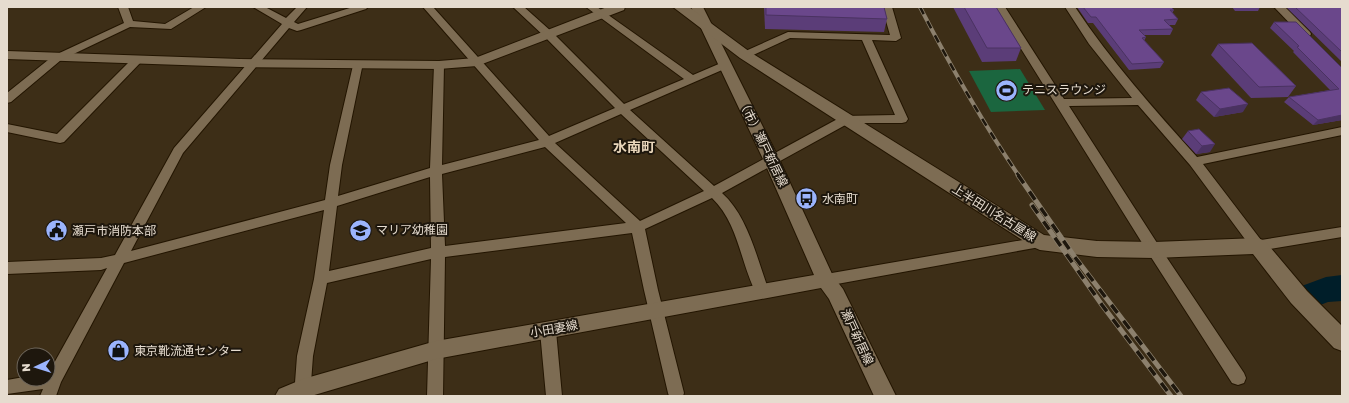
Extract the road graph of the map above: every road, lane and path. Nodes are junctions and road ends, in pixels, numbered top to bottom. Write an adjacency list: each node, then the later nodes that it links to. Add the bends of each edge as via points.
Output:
1 (123, 7): 17 (street)
2 (200, 7): 17 (street, via 167,27)
3 (258, 7): 16 (street)
4 (302, 7): 16 (street)
5 (363, 7): 16 (street, via 298,28)
6 (428, 7): 26 (street)
7 (518, 7): 19 (street)
8 (619, 7): 15 (street)
9 (680, 7): 18 (main road, 上半田川名古屋線)
10 (697, 7): 18 (street, （市）瀬戸新居線)
11 (887, 7): 20 (street, via 896,38)
12 (1000, 7): 34 (street)
13 (1070, 7): 33 (street, via 1093,42)
14 (1278, 7): 21 (street)
15 (596, 11): 19 (street); 31 (street)
16 (287, 23): 27 (street)
17 (129, 24): 24 (street)
18 (706, 26): 23 (main road, 上半田川名古屋線); 30 (street, （市）瀬戸新居線)
19 (548, 34): 26 (street); 35 (street)
20 (866, 38): 23 (street, via 788,35); 36 (street, via 902,119)
21 (1311, 40)
22 (7, 55): 24 (street)
23 (745, 55): 36 (main road, 上半田川名古屋線)
24 (57, 58): 25 (street); 32 (street)
25 (138, 59): 27 (street); 37 (street, via 60,139)
26 (477, 62): 29 (street); 39 (street)
27 (252, 63): 28 (street); 51 (street, via 178,151)
28 (358, 63): 29 (street); 44 (street, via 336,165)
29 (439, 65): 42 (street)
30 (725, 65): 31 (street); 40 (street, （市）瀬戸新居線)
31 (691, 79): 35 (street)
32 (7, 99)
33 (1141, 101): 34 (street); 41 (street)
34 (1060, 103): 49 (street)
35 (623, 110): 39 (street); 43 (street)
36 (847, 119): 40 (street); 47 (main road, 上半田川名古屋線)
37 (7, 128)
38 (1342, 131): 41 (street)
39 (547, 142): 42 (street); 45 (street)
40 (771, 159): 43 (street); 54 (street, （市）瀬戸新居線)
41 (1194, 162): 48 (street)
42 (436, 171): 44 (street); 50 (street)
43 (713, 192): 45 (street); 55 (street, via 736,219)
44 (332, 203): 51 (street); 53 (street)
45 (638, 227): 50 (street); 56 (street)
46 (1342, 232): 48 (street)
47 (1040, 242): 49 (main road, 上半田川名古屋線, via 1097,249); 54 (street)
48 (1258, 246): 49 (main road, 上半田川名古屋線); 58 (main road, via 1299,297)
49 (1154, 250): 61 (street)
50 (438, 252): 53 (street); 59 (street)
51 (119, 259): 52 (street, via 100,264); 60 (street)
52 (7, 268)
53 (321, 279): 63 (street)
54 (826, 280): 55 (street, 小田妻線); 66 (street, 瀬戸新居線, via 836,294)
55 (762, 291): 56 (street, 小田妻線)
56 (657, 310): 57 (street, 小田妻線); 62 (street)
57 (548, 331): 59 (street, 小田妻線); 65 (street)
58 (1342, 341)
59 (436, 350): 63 (street, 小田妻線); 64 (street)
60 (56, 376)
61 (1238, 378)
62 (676, 393)
63 (297, 394)
64 (435, 396)
65 (554, 396)
66 (885, 396)

